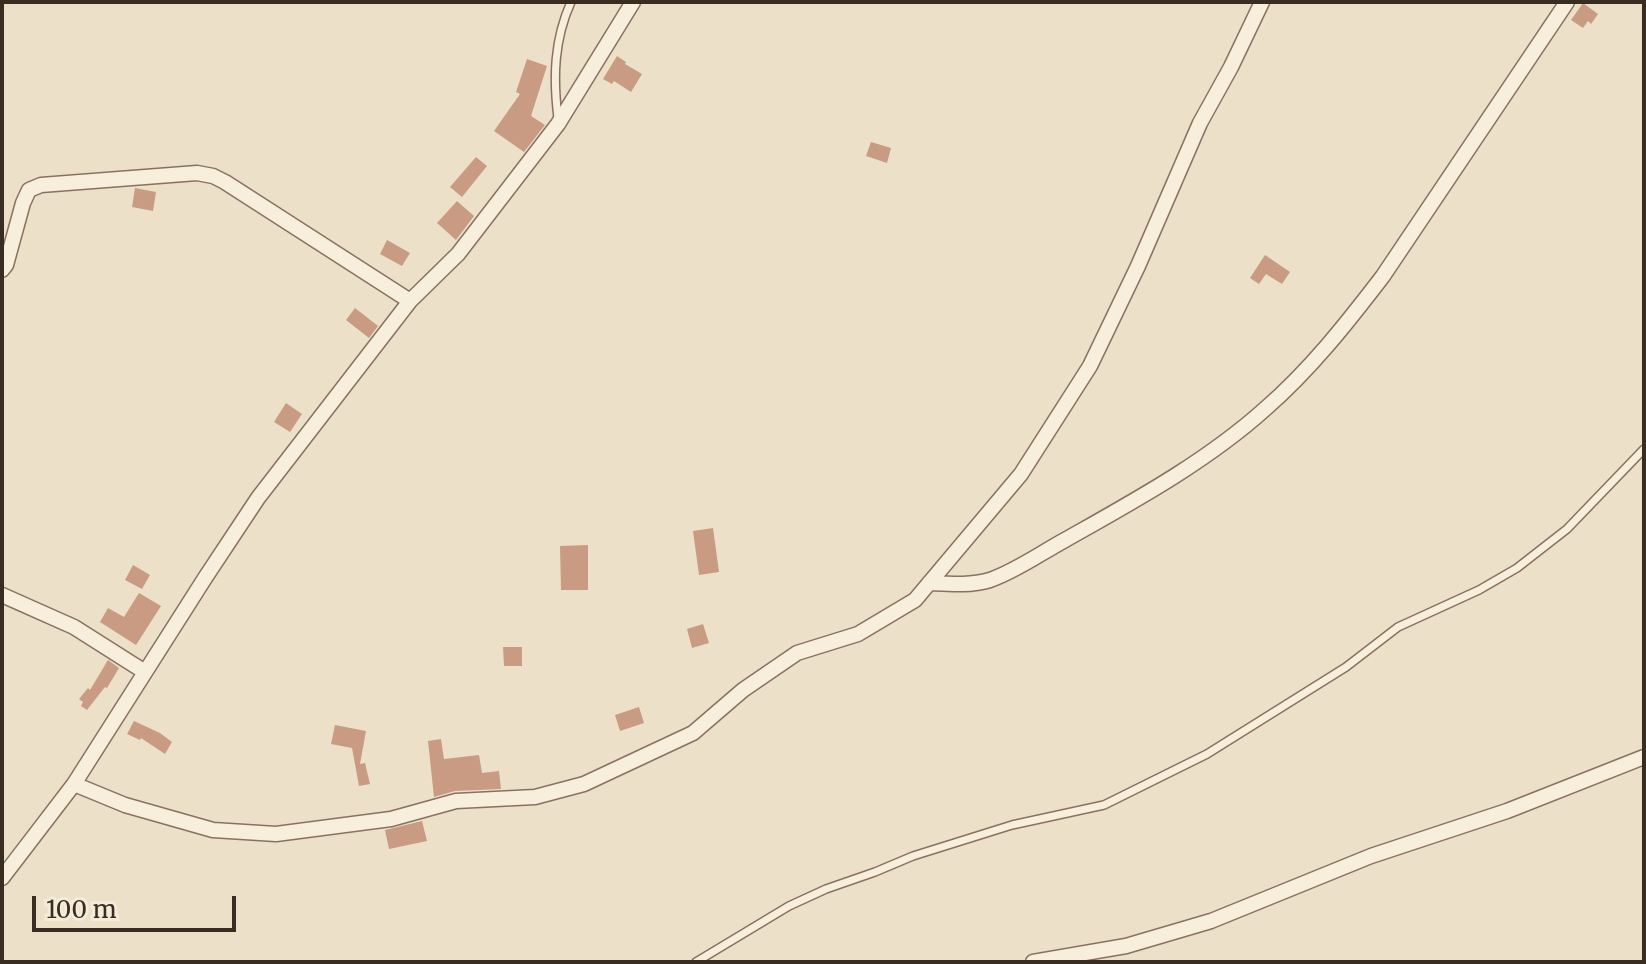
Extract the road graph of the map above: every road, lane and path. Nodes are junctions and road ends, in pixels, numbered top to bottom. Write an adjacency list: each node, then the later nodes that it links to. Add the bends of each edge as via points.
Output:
1 (571, 2): 5 (lane, via 556,50)
2 (633, 2): 5 (street)
3 (1262, 2): 9 (street, via 1200,123 1090,366 1021,474)
4 (1567, 2): 9 (street, via 1383,276 1266,409 1184,469 1007,572 979,582)
5 (558, 124): 7 (street, via 458,254)
6 (2, 270): 7 (street, via 29,190 197,173 225,182)
7 (410, 301): 11 (street, via 258,498)
8 (1644, 449): 15 (lane, via 1582,515 1535,555 1479,590 1398,627 1346,667 1207,754 1104,805 1012,825 826,889)
9 (929, 583): 13 (street, via 915,600 858,634 797,653 693,733 584,784 535,797 456,801 391,819 276,834 213,830)
10 (2, 595): 11 (street, via 74,627)
11 (145, 672): 13 (street)
12 (1644, 757): 16 (street, via 1507,811 1371,856 1211,921 1126,946)
13 (74, 784): 14 (street)
14 (2, 878)
15 (696, 962)
16 (1033, 962)

